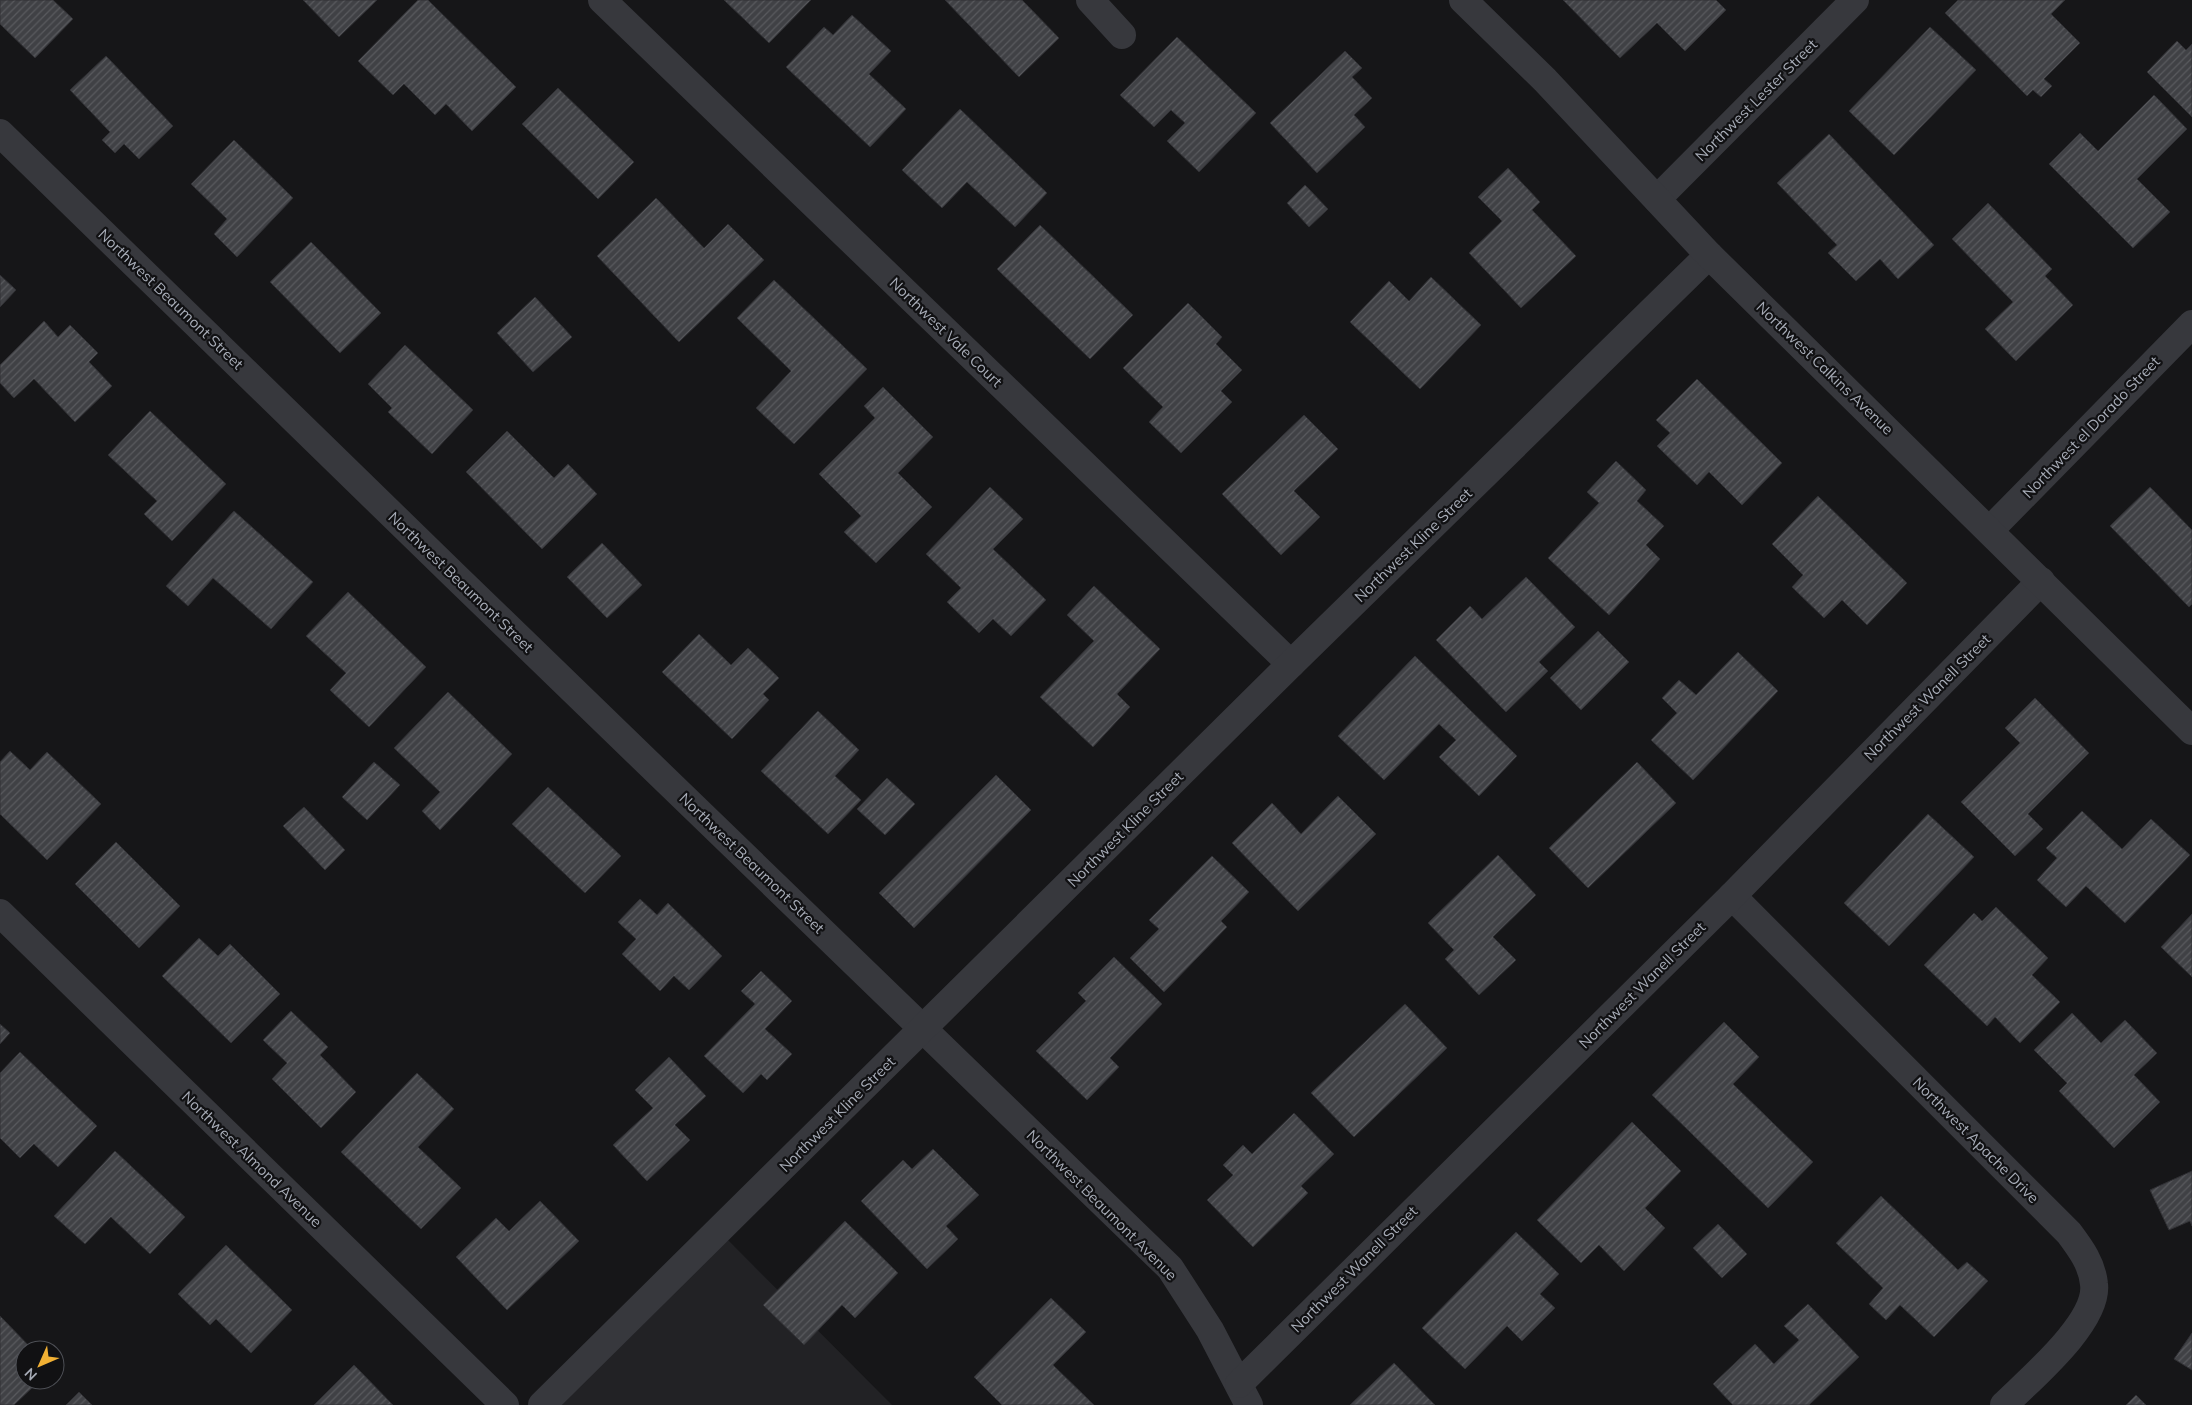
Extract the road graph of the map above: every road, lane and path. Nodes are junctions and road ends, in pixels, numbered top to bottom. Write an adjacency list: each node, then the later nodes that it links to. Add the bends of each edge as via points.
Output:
1 (602, 0): 12 (street, Northwest Vale Court)
2 (1090, 0): 5 (street)
3 (1463, 0): 7 (street, Northwest Calkins Avenue, via 1545,80)
4 (1855, 0): 7 (street, Northwest Lester Street)
5 (1122, 36)
6 (0, 133): 16 (street, Northwest Beaumont Street)
7 (1657, 199): 8 (street, Northwest Calkins Avenue)
8 (1710, 255): 10 (street, Northwest Calkins Avenue); 12 (street, Northwest Kline Street)
9 (2192, 324): 10 (street, Northwest el Dorado Street)
10 (1990, 530): 11 (street, Northwest Calkins Avenue)
11 (2041, 581): 13 (street, Northwest Calkins Avenue); 14 (street, Northwest Wanell Street)
12 (1291, 664): 16 (street, Northwest Kline Street)
13 (2192, 730)
14 (1732, 896): 17 (street, Northwest Wanell Street); 20 (street, Northwest Apache Drive, via 2069,1233 2085,1255 2094,1286 2089,1310 2073,1336)
15 (0, 912): 18 (street, Northwest Almond Avenue)
16 (924, 1029): 17 (street, Northwest Beaumont Avenue, via 1170,1268 1210,1330); 19 (street, Northwest Kline Street)
17 (1244, 1394)
18 (505, 1405)
19 (542, 1405)
20 (2004, 1405)

